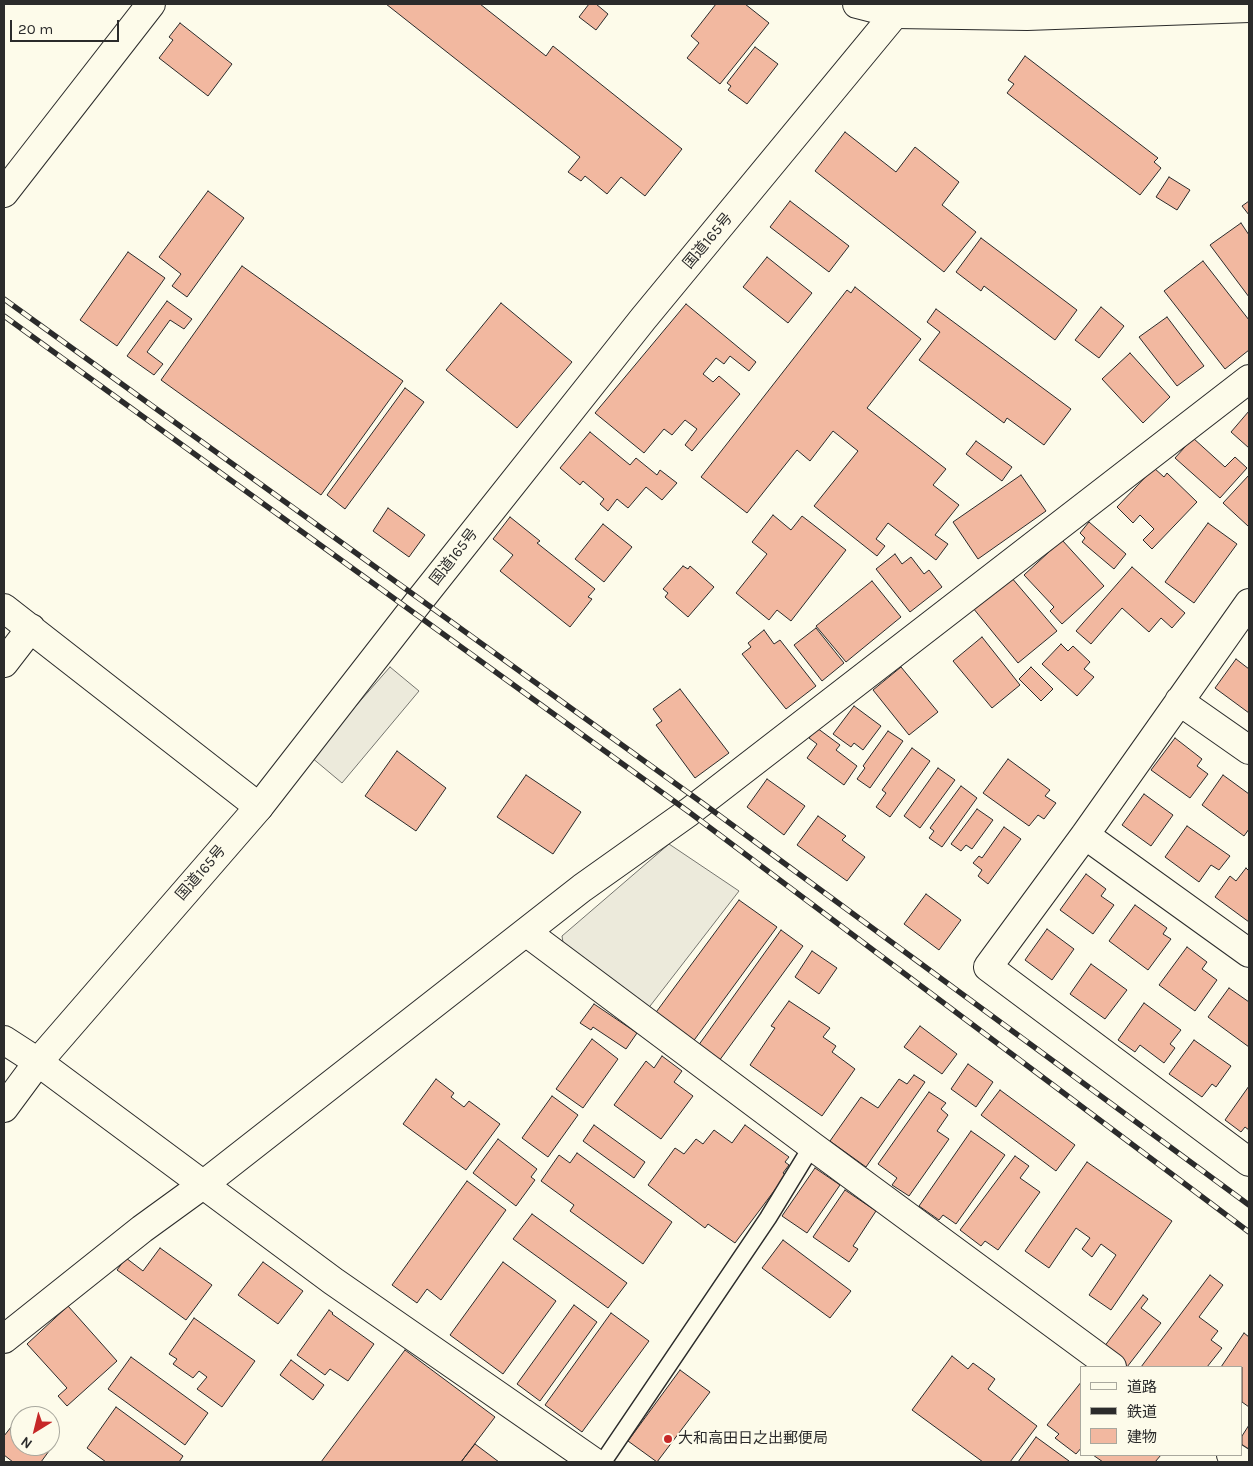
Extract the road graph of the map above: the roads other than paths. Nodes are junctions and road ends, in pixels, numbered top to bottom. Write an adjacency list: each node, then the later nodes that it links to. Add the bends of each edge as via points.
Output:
1 (151, 4): 5 (main road)
2 (857, 4): 4 (main road)
3 (1249, 8): 4 (main road, via 1027,16)
4 (899, 9): 13 (main road, 国道165号, via 643,320)
5 (4, 193)
6 (1249, 379): 15 (main road, via 689,812)
7 (1249, 603): 11 (main road)
8 (4, 608): 9 (main road)
9 (31, 628): 10 (main road); 13 (main road)
10 (4, 663)
11 (1179, 701): 12 (main road); 14 (main road)
12 (1249, 750)
13 (259, 807): 18 (main road, 国道165号)
14 (1085, 835): 16 (main road); 21 (main road, via 988,966)
15 (526, 932): 20 (main road); 22 (main road)
16 (1249, 953)
17 (4, 1040): 18 (main road)
18 (38, 1062): 19 (main road, 国道165号); 22 (main road)
19 (4, 1108)
20 (812, 1146): 24 (main road); 26 (lane, via 768,1218)
21 (1249, 1162)
22 (204, 1184): 23 (main road); 25 (main road, via 333,1281)
23 (4, 1339)
24 (1111, 1366)
25 (594, 1462)
26 (603, 1462)

